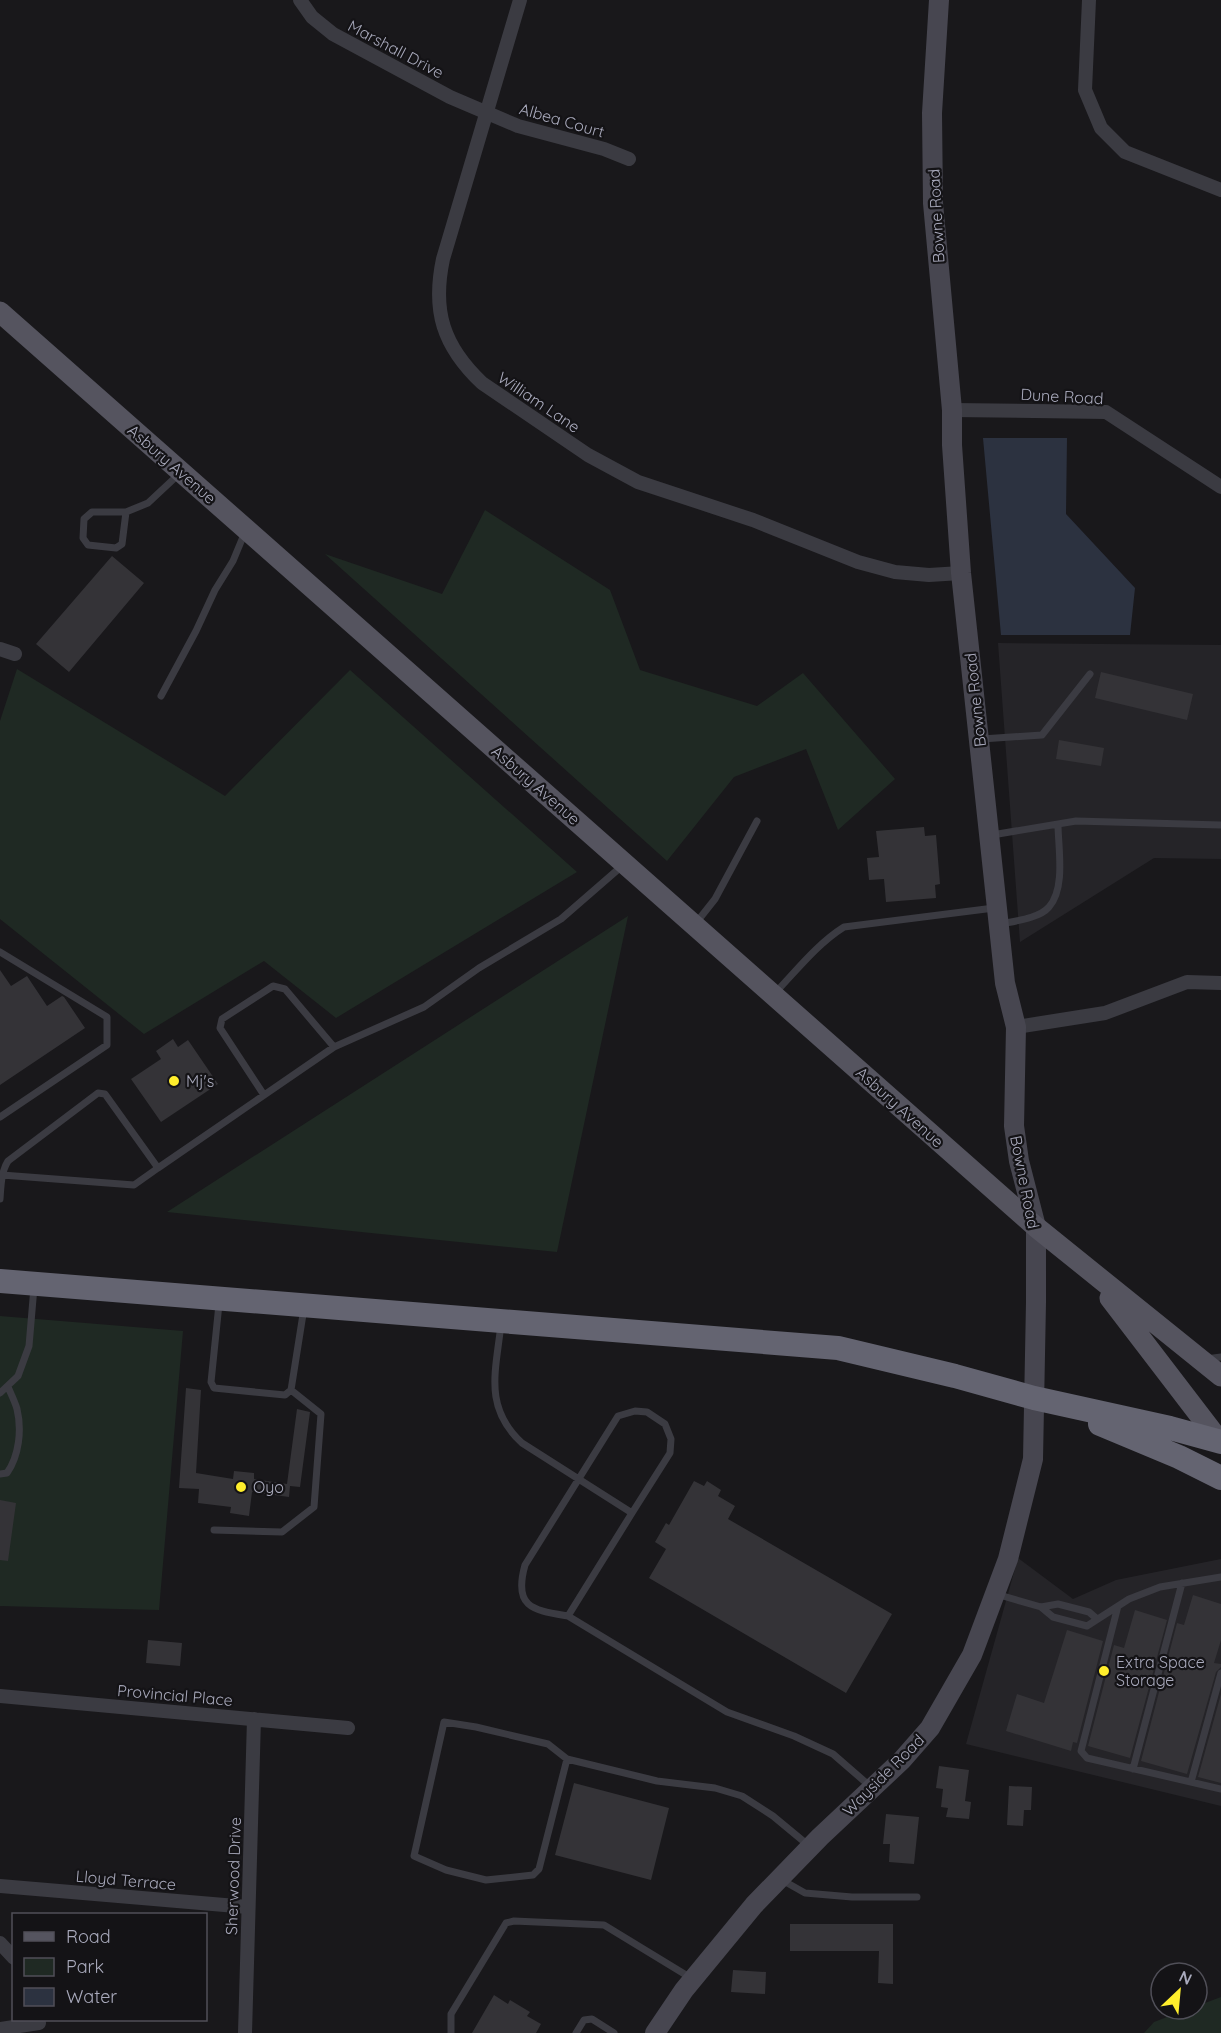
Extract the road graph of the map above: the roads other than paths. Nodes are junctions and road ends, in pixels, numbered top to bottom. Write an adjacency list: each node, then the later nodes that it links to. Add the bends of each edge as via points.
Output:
1 (300, 0): 5 (street, Marshall Drive, via 312,17 333,34 450,97)
2 (520, 0): 5 (street, William Lane)
3 (939, 0): 9 (street, Bowne Road, via 933,203)
4 (1089, 0): 7 (street, via 1085,90 1101,128 1125,152)
5 (487, 112): 6 (street, Albea Court, via 518,126); 14 (street, William Lane, via 439,278 440,316 445,334 456,354 482,383 588,455 638,482 753,520 858,562 914,575)
6 (629, 159)
7 (1221, 190)
8 (0, 312): 10 (main road, Asbury Avenue)
9 (952, 410): 11 (street, Dune Road, via 1106,412); 14 (street, Bowne Road)
10 (181, 472): 12 (lane, via 148,503); 13 (main road, Asbury Avenue)
11 (1221, 488)
12 (126, 512): 12 (lane, via 92,512 84,519 83,538 88,545 116,548 122,544)
13 (246, 530): 18 (lane); 24 (main road, Asbury Avenue)
14 (960, 573): 19 (street, Bowne Road)
15 (0, 649): 16 (street)
16 (15, 654)
17 (1090, 674): 19 (lane, via 1042,735)
18 (161, 696)
19 (979, 740): 23 (street, Bowne Road)
20 (757, 821): 26 (lane, via 715,899)
21 (1058, 824): 22 (lane, via 1076,821); 23 (lane); 25 (lane, via 1059,887 1049,907 1029,918)
22 (1221, 825)
23 (989, 835): 25 (street, Bowne Road)
24 (624, 864): 26 (main road, Asbury Avenue); 31 (lane, via 561,919 479,968 424,1007)
25 (998, 916): 29 (lane, via 844,927); 30 (street, Bowne Road, via 1005,983)
26 (695, 925): 29 (main road, Asbury Avenue)
27 (0, 952): 33 (lane, via 107,1017 107,1045)
28 (1221, 983): 30 (street, via 1187,982 1105,1013)
29 (773, 994): 37 (main road, Asbury Avenue)
30 (1016, 1027): 37 (street, Bowne Road, via 1014,1126)
31 (334, 1047): 32 (lane); 32 (lane, via 285,989 273,986 222,1019 220,1028)
32 (264, 1095): 34 (lane)
33 (0, 1117)
34 (158, 1167): 35 (lane, via 134,1185); 35 (lane, via 105,1094 98,1093 8,1161)
35 (2, 1175): 36 (lane)
36 (0, 1198)
37 (1036, 1227): 38 (main road, Asbury Avenue); 49 (street, Bowne Road)
38 (1073, 1258): 44 (main road, Asbury Avenue); 50 (main road, Asbury Avenue, via 1115,1303)
39 (0, 1281): 40 (highway)
40 (34, 1284): 41 (highway); 46 (lane, via 29,1346 18,1376)
41 (219, 1299): 42 (highway); 47 (lane, via 211,1382 214,1388 285,1395)
42 (304, 1306): 43 (highway); 47 (lane)
43 (501, 1322): 49 (highway, via 838,1348); 53 (lane, via 494,1388 502,1420 522,1443)
44 (1211, 1358): 45 (main road, Asbury Avenue)
45 (1221, 1376)
46 (8, 1387): 48 (lane); 51 (lane, via 17,1409 19,1436 15,1462 7,1473)
47 (291, 1390): 55 (lane, via 321,1414 314,1507 282,1532)
48 (0, 1393)
49 (1034, 1398): 50 (highway, Asbury Avenue); 52 (highway); 58 (street, Wayside Road, via 1033,1459)
50 (1220, 1442)
51 (0, 1474)
52 (1221, 1478)
53 (578, 1479): 54 (lane); 54 (lane, via 618,1416 647,1412 665,1424 671,1439 670,1453); 61 (lane, via 525,1566 520,1581 523,1599 536,1611)
54 (632, 1513): 61 (lane)
55 (214, 1530)
56 (1221, 1577): 57 (lane)
57 (1182, 1583): 59 (lane, via 1160,1587); 68 (lane)
58 (996, 1594): 60 (lane); 70 (street, Wayside Road, via 972,1655 941,1711 902,1760)
59 (1118, 1606): 62 (lane); 68 (lane, via 1081,1751 1087,1758)
60 (1041, 1607): 62 (lane, via 1058,1604 1089,1612); 62 (lane, via 1053,1617 1087,1626)
61 (568, 1616): 70 (lane, via 727,1712 833,1754)
62 (1098, 1619)
63 (1221, 1672): 69 (lane)
64 (0, 1696): 65 (street, Provincial Place)
65 (254, 1719): 66 (street, Provincial Place); 76 (street, Sherwood Drive)
66 (348, 1728)
67 (567, 1759): 67 (lane, via 548,1744 444,1722 414,1856 446,1870 486,1880 533,1875 539,1869); 72 (lane, via 657,1781 715,1788 742,1797)
68 (1133, 1769): 69 (lane)
69 (1191, 1782): 71 (lane)
70 (872, 1788): 72 (street, Wayside Road)
71 (1221, 1789)
72 (810, 1847): 73 (street, Wayside Road)
73 (780, 1879): 75 (lane, via 805,1893); 79 (street, Wayside Road)
74 (0, 1886): 76 (street, Lloyd Terrace)
75 (917, 1897)
76 (248, 1907): 82 (street, Sherwood Drive)
77 (0, 1943): 78 (street)
78 (12, 1956)
79 (693, 1979): 83 (lane, via 604,1924 506,1923 452,2014); 86 (street, Wayside Road)
80 (40, 2025): 81 (street)
81 (0, 2029)
82 (245, 2033)
83 (451, 2033)
84 (576, 2033): 85 (lane, via 584,2020 592,2019)
85 (614, 2033)
86 (655, 2033)

